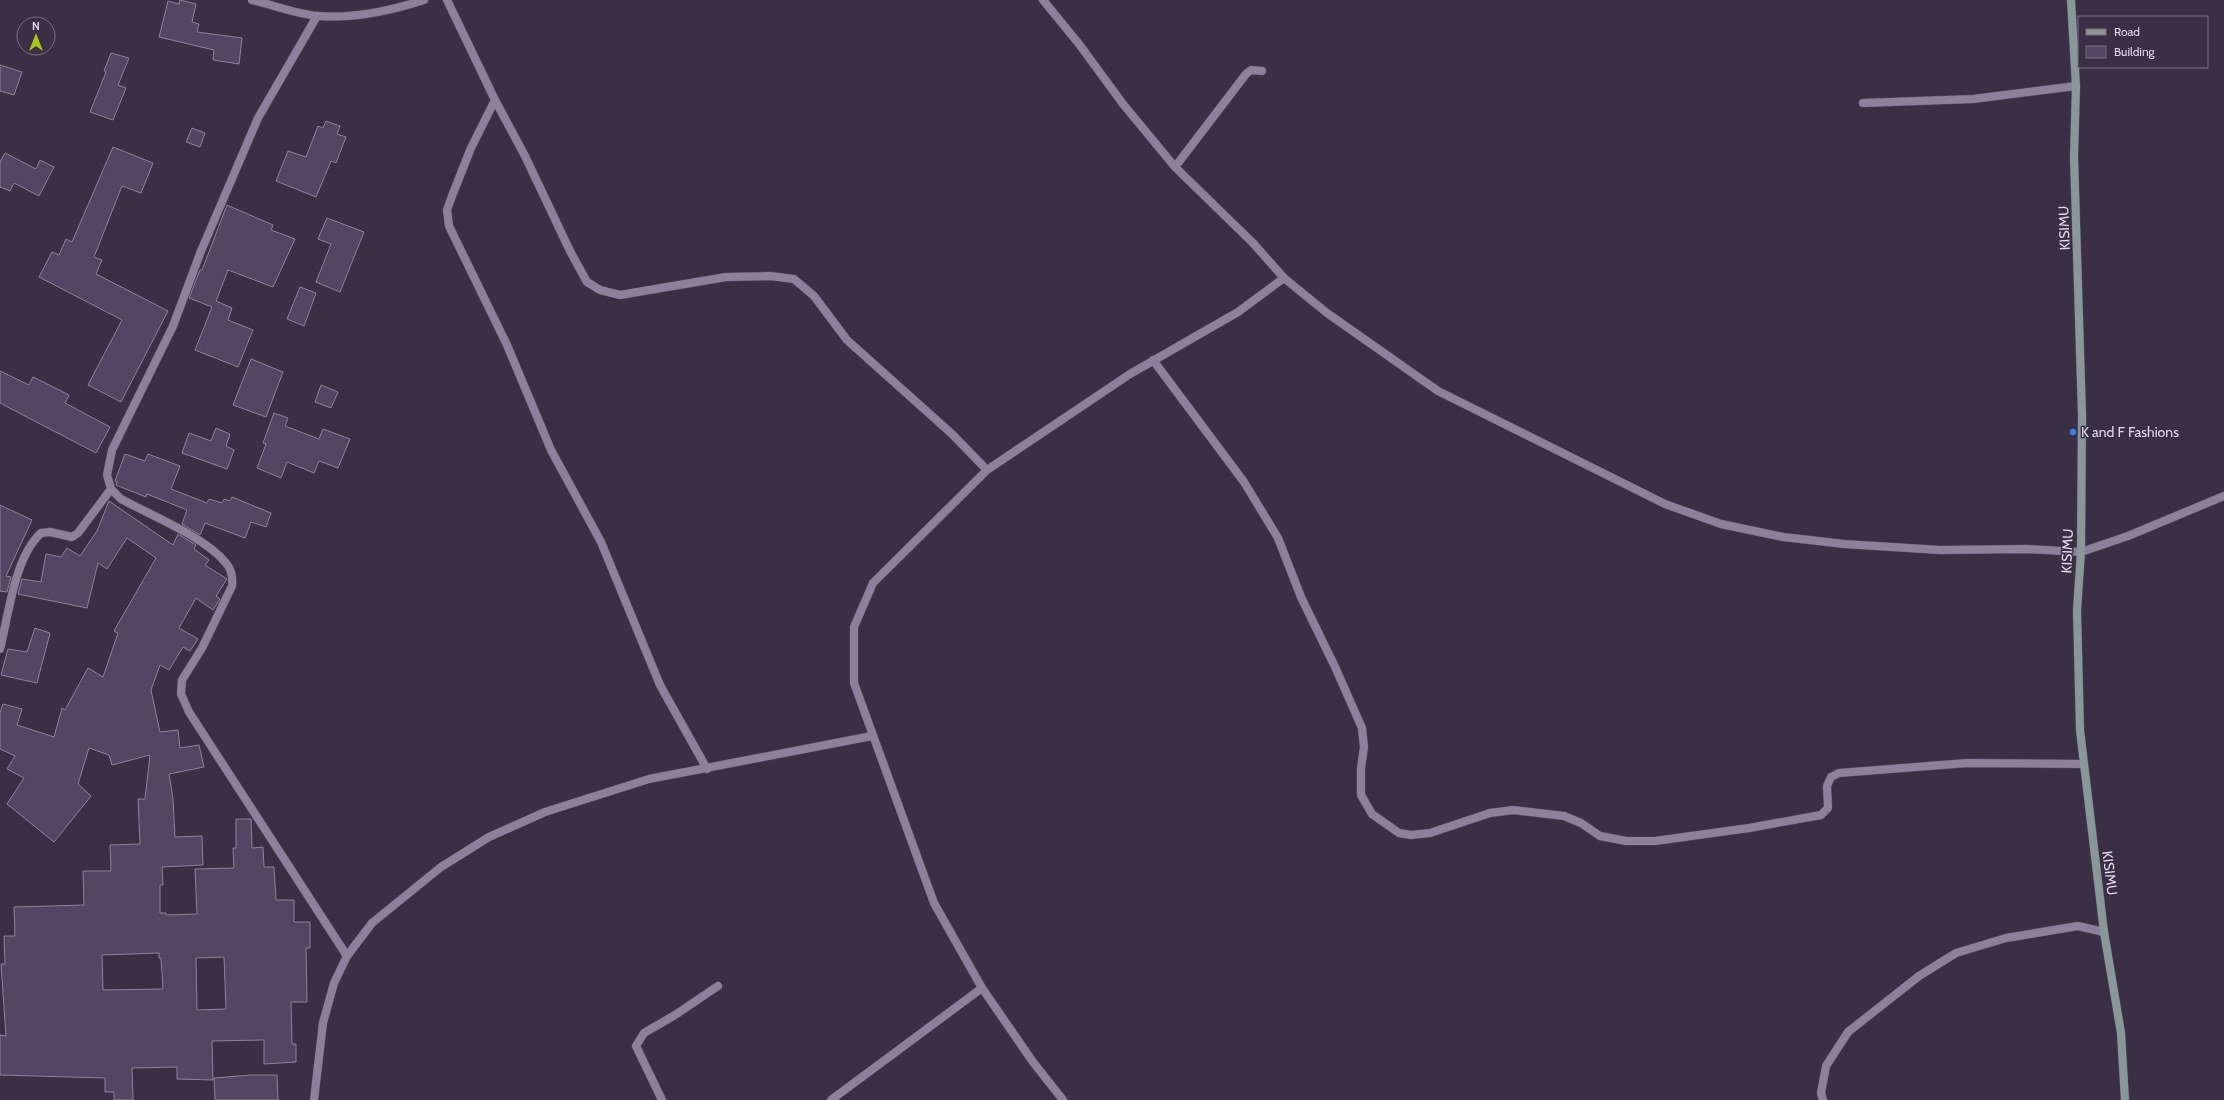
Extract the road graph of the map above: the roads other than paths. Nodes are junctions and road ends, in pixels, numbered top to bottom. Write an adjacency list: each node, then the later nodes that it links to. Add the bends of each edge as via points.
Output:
1 (252, 0): 6 (street)
2 (424, 0): 6 (street, via 396,9 354,16)
3 (447, 0): 9 (street)
4 (1043, 0): 11 (street)
5 (2070, 0): 8 (street, KISIMU)
6 (317, 16): 15 (street, via 258,118 201,251 173,326 112,450 107,475)
7 (1262, 71): 11 (street, via 1251,70 1246,74)
8 (2076, 86): 10 (street, via 1972,99); 17 (street, KISIMU, via 2074,157 2082,415)
9 (495, 100): 14 (street, via 587,282 600,290 620,295 726,276 794,279 814,296 846,340 952,434); 21 (street, via 471,148 452,196 447,210 449,226 508,345 551,450 601,542 660,685)
10 (1863, 103)
11 (1174, 167): 12 (street, via 1253,243)
12 (1284, 278): 13 (street, via 1238,312); 17 (street, via 1327,313 1438,391 1665,504 1721,524 1783,537 1852,545 1940,550 2027,549)
13 (1153, 360): 14 (street); 20 (street, via 1244,482 1278,538 1301,597 1362,728 1364,747 1361,795 1372,814 1399,833 1430,833 1490,813 1513,810 1564,816 1581,823 1600,836 1626,841 1655,841 1821,815 1828,808 1827,786 1832,776 1839,773 1968,763)
14 (987, 470): 19 (street, via 873,584 854,627 854,683)
15 (111, 489): 18 (street, via 78,534 72,537 50,532 41,533 30,545 20,564); 23 (street, via 121,500 207,545 227,563 233,576 232,586 202,648 182,680 181,694 189,712)
16 (2224, 496): 17 (street, via 2128,536)
17 (2081, 552): 20 (street, KISIMU, via 2077,610)
18 (0, 649)
19 (872, 736): 21 (street); 25 (street, via 934,903)
20 (2082, 764): 22 (street, KISIMU)
21 (707, 769): 23 (street, via 649,779 545,812 489,837 440,867 395,903 372,923)
22 (2104, 932): 30 (street, via 2078,926 2006,938 1956,953 1919,976 1848,1032 1826,1066 1821,1093); 31 (street, KISIMU, via 2121,1033)
23 (347, 956): 26 (street, via 334,983 323,1023)
24 (718, 986): 27 (street, via 644,1033 636,1046)
25 (982, 988): 28 (street); 29 (street, via 1033,1062)
26 (314, 1100)
27 (662, 1100)
28 (831, 1100)
29 (1063, 1100)
30 (1823, 1100)
31 (2125, 1100)

